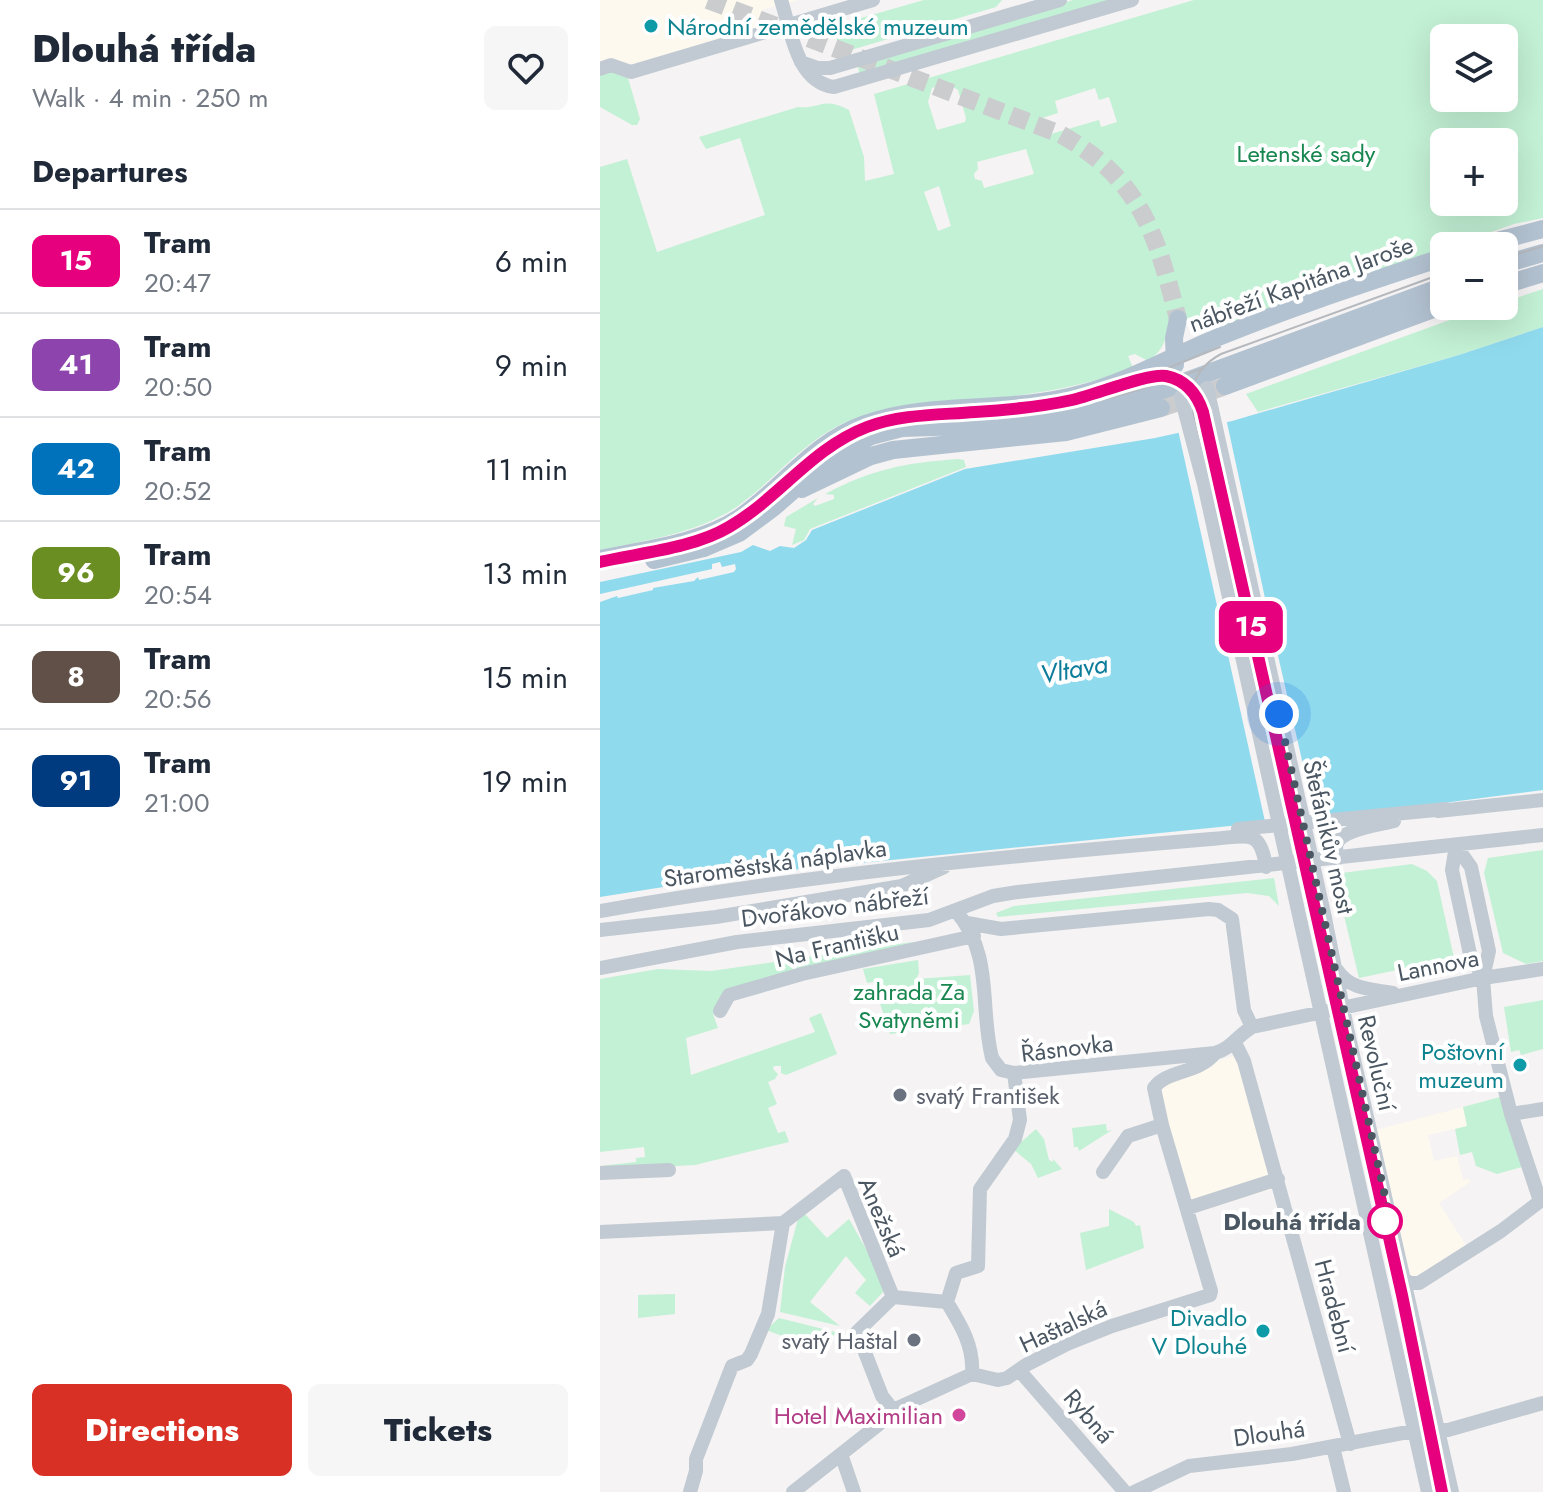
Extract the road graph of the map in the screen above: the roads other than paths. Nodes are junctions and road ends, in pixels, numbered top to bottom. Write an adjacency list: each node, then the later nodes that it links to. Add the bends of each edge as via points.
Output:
1 (781, 0): 6 (street)
2 (873, 0): 6 (street)
3 (1060, 0): 5 (street)
4 (1132, 0): 7 (street, via 841,86 820,83)
5 (1026, 5): 7 (street, via 830,68)
6 (789, 25): 7 (street); 8 (street, via 631,72 611,65)
7 (801, 62)
8 (600, 69)
9 (1543, 229): 10 (main road)
10 (1518, 236)
11 (1543, 253): 12 (main road)
12 (1518, 260)
13 (1430, 262): 18 (main road, nábřeží Kapitána Jaroše)
14 (1543, 273): 15 (main road)
15 (1518, 281)
16 (1430, 292): 20 (main road)
17 (1430, 310): 20 (main road)
18 (1194, 348): 19 (main road, nábřeží Kapitána Jaroše); 19 (main road, via 1178,319); 20 (main road)
19 (1174, 357): 21 (main road); 24 (main road, nábřeží Kapitána Jaroše, via 1070,397 905,414 864,424 819,449 753,507 719,529)
20 (1212, 383): 21 (main road); 41 (street, Štefánikův most, bridge)
21 (1179, 390): 23 (main road, via 1051,418 892,430 830,458); 48 (street, Štefánikův most, bridge)
22 (1161, 408): 23 (main road, via 1066,432 893,450)
23 (785, 497): 25 (main road, via 739,533 715,544)
24 (600, 559)
25 (600, 571)
26 (1543, 800): 27 (street)
27 (1446, 809): 29 (street, Staroměstská náplavka, via 1213,832); 31 (street, via 1351,832 1336,843)
28 (1543, 835): 30 (street, Dvořákovo nábřeží)
29 (1175, 842): 32 (street, Staroměstská náplavka); 33 (street, Staroměstská náplavka, via 1249,837 1262,843)
30 (1456, 846): 31 (street, Dvořákovo nábřeží); 44 (street, via 1471,867 1489,945)
31 (1337, 859): 33 (street, Dvořákovo nábřeží)
32 (956, 862): 35 (street, Staroměstská náplavka, via 744,886); 37 (street, Staroměstská náplavka, via 902,886)
33 (1266, 867): 34 (street, Dvořákovo nábřeží, via 1018,892)
34 (979, 901): 36 (street, Dvořákovo nábřeží); 39 (street)
35 (600, 911)
36 (956, 911): 39 (street); 40 (street, Dvořákovo nábřeží, via 929,920)
37 (733, 914): 38 (street, Staroměstská náplavka); 40 (street, Staroměstská náplavka)
38 (600, 930)
39 (970, 930): 47 (street, Na Františku, via 729,995); 49 (street, Na Františku, via 1218,910 1232,919 1244,1010); 52 (street, via 981,954 992,1058 1001,1070)
40 (737, 942): 42 (street, Dvořákovo nábřeží)
41 (1336, 967): 45 (street, via 1355,986); 46 (street, Štefánikův most)
42 (600, 968)
43 (1543, 969): 44 (street, Lannova)
44 (1483, 978): 45 (street, Lannova); 54 (street, via 1486,1016)
45 (1401, 994): 46 (street, Lannova)
46 (1342, 1006): 48 (street, Revoluční); 64 (street, Revoluční)
47 (720, 1011)
48 (1320, 1011): 49 (street); 71 (street, Revoluční)
49 (1252, 1027): 50 (street, Řásnovka)
50 (1235, 1043): 51 (street, Řásnovka); 59 (street, Hradební)
51 (1215, 1053): 52 (street, Řásnovka); 55 (street, Haštalská, via 1199,1067 1157,1083 1154,1095)
52 (1014, 1073): 66 (street, Řásnovka, via 1020,1120 1015,1139 980,1189 978,1266 956,1273)
53 (1543, 1109): 54 (street)
54 (1511, 1114): 60 (street)
55 (1162, 1125): 57 (street, via 1128,1136); 61 (street, Haštalská)
56 (669, 1170): 58 (street)
57 (1103, 1172)
58 (600, 1173)
59 (1278, 1179): 61 (street); 72 (street, Hradební)
60 (1541, 1200): 64 (street, via 1419,1283)
61 (1188, 1208): 67 (street, Haštalská, via 1210,1295 1112,1326)
62 (783, 1223): 63 (street); 65 (street, Anežská, via 844,1176); 75 (street, via 768,1314 747,1360 732,1366 706,1429)
63 (600, 1232)
64 (1404, 1279): 71 (street, Revoluční)
65 (893, 1297): 66 (street); 70 (street, via 857,1332 882,1396)
66 (947, 1302): 68 (street, via 964,1331)
67 (1019, 1370): 68 (street, Haštalská, via 998,1380); 78 (street, Rybná)
68 (972, 1374): 70 (street, Haštalská)
69 (1543, 1403): 71 (street, Dlouhá, via 1453,1429)
70 (893, 1410): 74 (street, Haštalská)
71 (1425, 1430): 72 (street, Dlouhá); 81 (street, Revoluční); 82 (street, Revoluční)
72 (1350, 1444): 73 (street, Dlouhá)
73 (1333, 1447): 79 (street, Dlouhá, via 1189,1466); 80 (street)
74 (841, 1454): 76 (street, Haštalská); 77 (street)
75 (690, 1492)
76 (793, 1492)
77 (854, 1492)
78 (1125, 1492)
79 (1134, 1492)
80 (1344, 1492)
81 (1428, 1492)
82 (1452, 1492)

